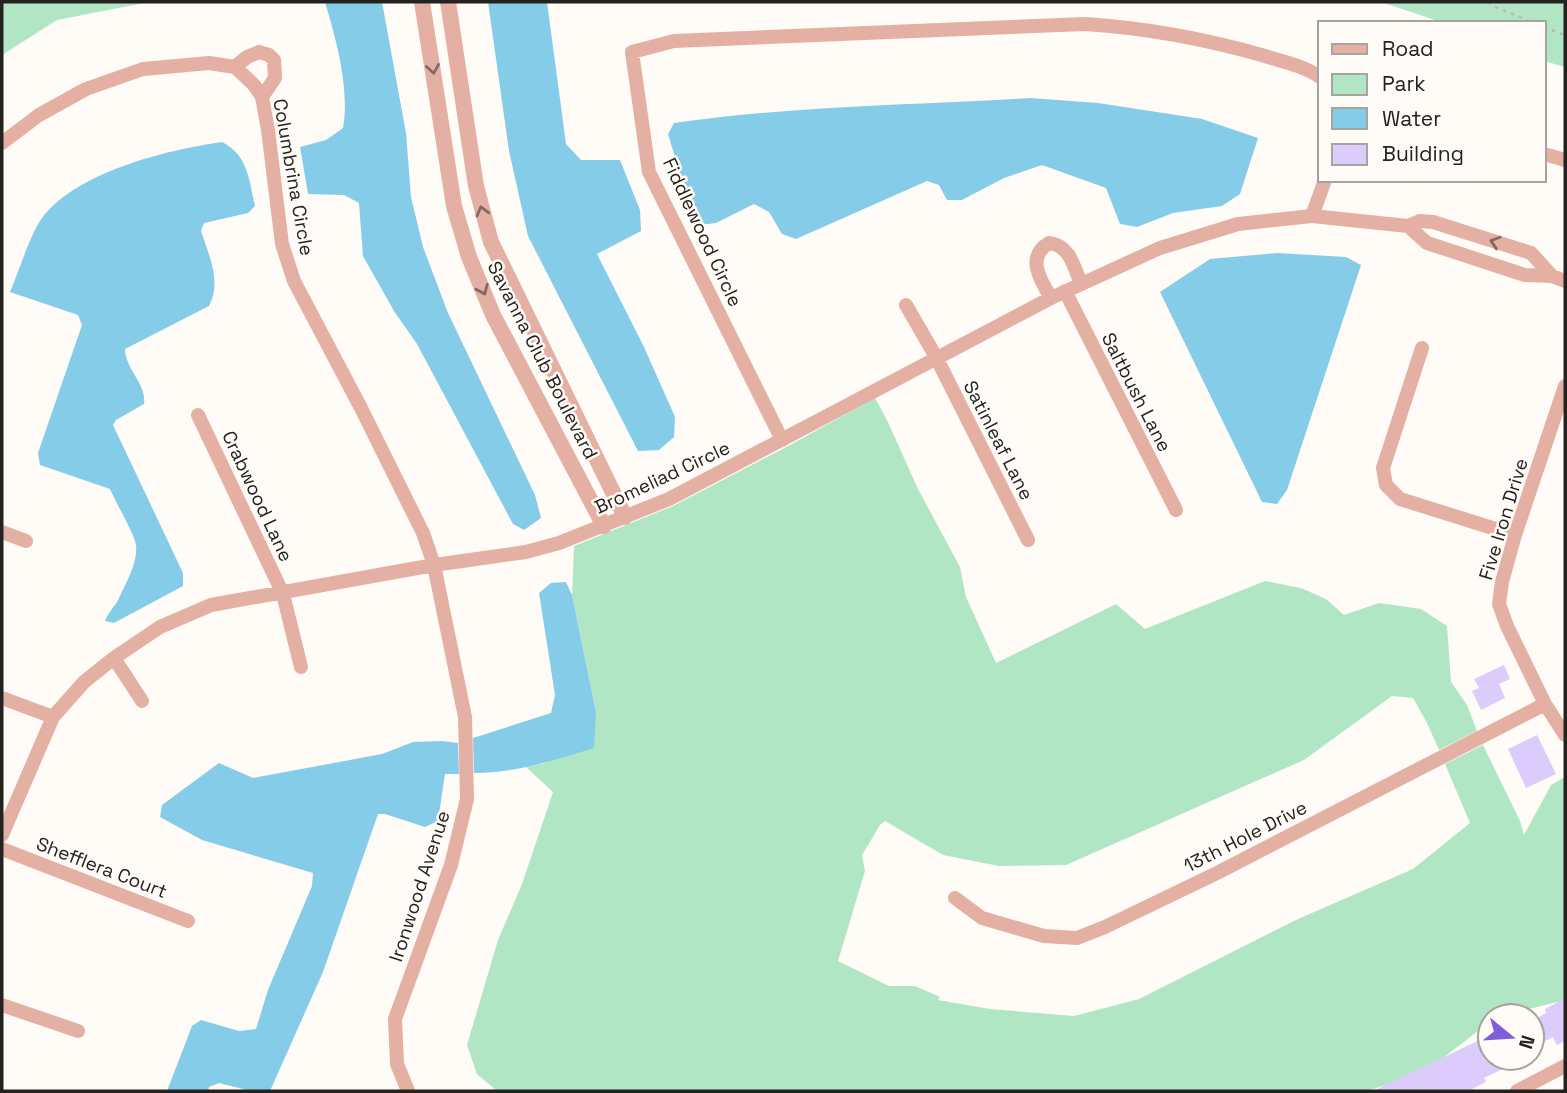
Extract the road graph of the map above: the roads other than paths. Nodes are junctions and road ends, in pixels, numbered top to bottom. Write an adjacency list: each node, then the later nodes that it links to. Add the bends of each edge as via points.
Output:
1 (422, 2): 24 (street, Savanna Club Boulevard, one-way to 24, via 454,206 469,257 493,315)
2 (448, 2): 23 (street, Savanna Club Boulevard, one-way to 2, via 491,242 476,186)
3 (235, 67): 5 (street, Columbrina Circle); 5 (street, via 259,52 274,60 275,78); 6 (street, via 209,63 143,69 86,89 39,115)
4 (1318, 76): 21 (street, Fiddlewood Circle, via 1301,66 1236,47 1142,28 1085,24 674,41 632,52 649,172)
5 (262, 97): 29 (street, Columbrina Circle, via 282,244 294,282 411,508)
6 (2, 143)
7 (1546, 155): 8 (street)
8 (1565, 160)
9 (1324, 182): 10 (street)
10 (1312, 216): 11 (street, Bromeliad Circle); 13 (street, Bromeliad Circle, via 1238,224 1160,248)
11 (1408, 226): 12 (street, Bromeliad Circle, via 1427,243 1525,275); 12 (street, Bromeliad Circle, one-way to 11, via 1531,253 1433,222)
12 (1559, 278)
13 (1081, 284): 14 (street, Bromeliad Circle); 15 (street, via 1067,251 1049,243 1036,261)
14 (1065, 291): 15 (street, Bromeliad Circle); 22 (street, Saltbush Lane)
15 (1051, 298): 18 (street, Bromeliad Circle)
16 (906, 305): 18 (street, Satinleaf Lane)
17 (1422, 348): 26 (street, via 1382,468 1386,485 1400,499)
18 (936, 357): 21 (street, Bromeliad Circle); 27 (street, Satinleaf Lane)
19 (1565, 386): 26 (street, Five Iron Drive)
20 (198, 415): 30 (street, Crabwood Lane)
21 (782, 440): 23 (street, Bromeliad Circle)
22 (1176, 510)
23 (625, 517): 24 (street, Bromeliad Circle)
24 (604, 526): 29 (street, Bromeliad Circle, via 526,552)
25 (2, 533): 28 (street)
26 (1515, 535): 35 (street, Five Iron Drive, via 1499,604)
27 (1028, 540)
28 (26, 541)
29 (434, 565): 30 (street, Bromeliad Circle); 45 (street, Ironwood Avenue, via 465,717 467,799 451,865 395,1018 397,1064)
30 (283, 594): 31 (street, Bromeliad Circle, via 211,605 160,627); 32 (street, Crabwood Lane)
31 (114, 658): 34 (street); 36 (street, Bromeliad Circle, via 84,682)
32 (301, 667)
33 (2, 698): 36 (street)
34 (142, 701)
35 (1545, 704): 37 (street, Five Iron Drive); 40 (street, 13th Hole Drive, via 1217,873 1077,937 1044,936 982,918)
36 (53, 717): 38 (street, Bromeliad Circle)
37 (1565, 734)
38 (2, 835)
39 (2, 849): 41 (street, Shefflera Court)
40 (955, 898)
41 (187, 921)
42 (2, 1005): 43 (street)
43 (78, 1031)
44 (1565, 1066): 46 (street)
45 (408, 1091)
46 (1517, 1091)

